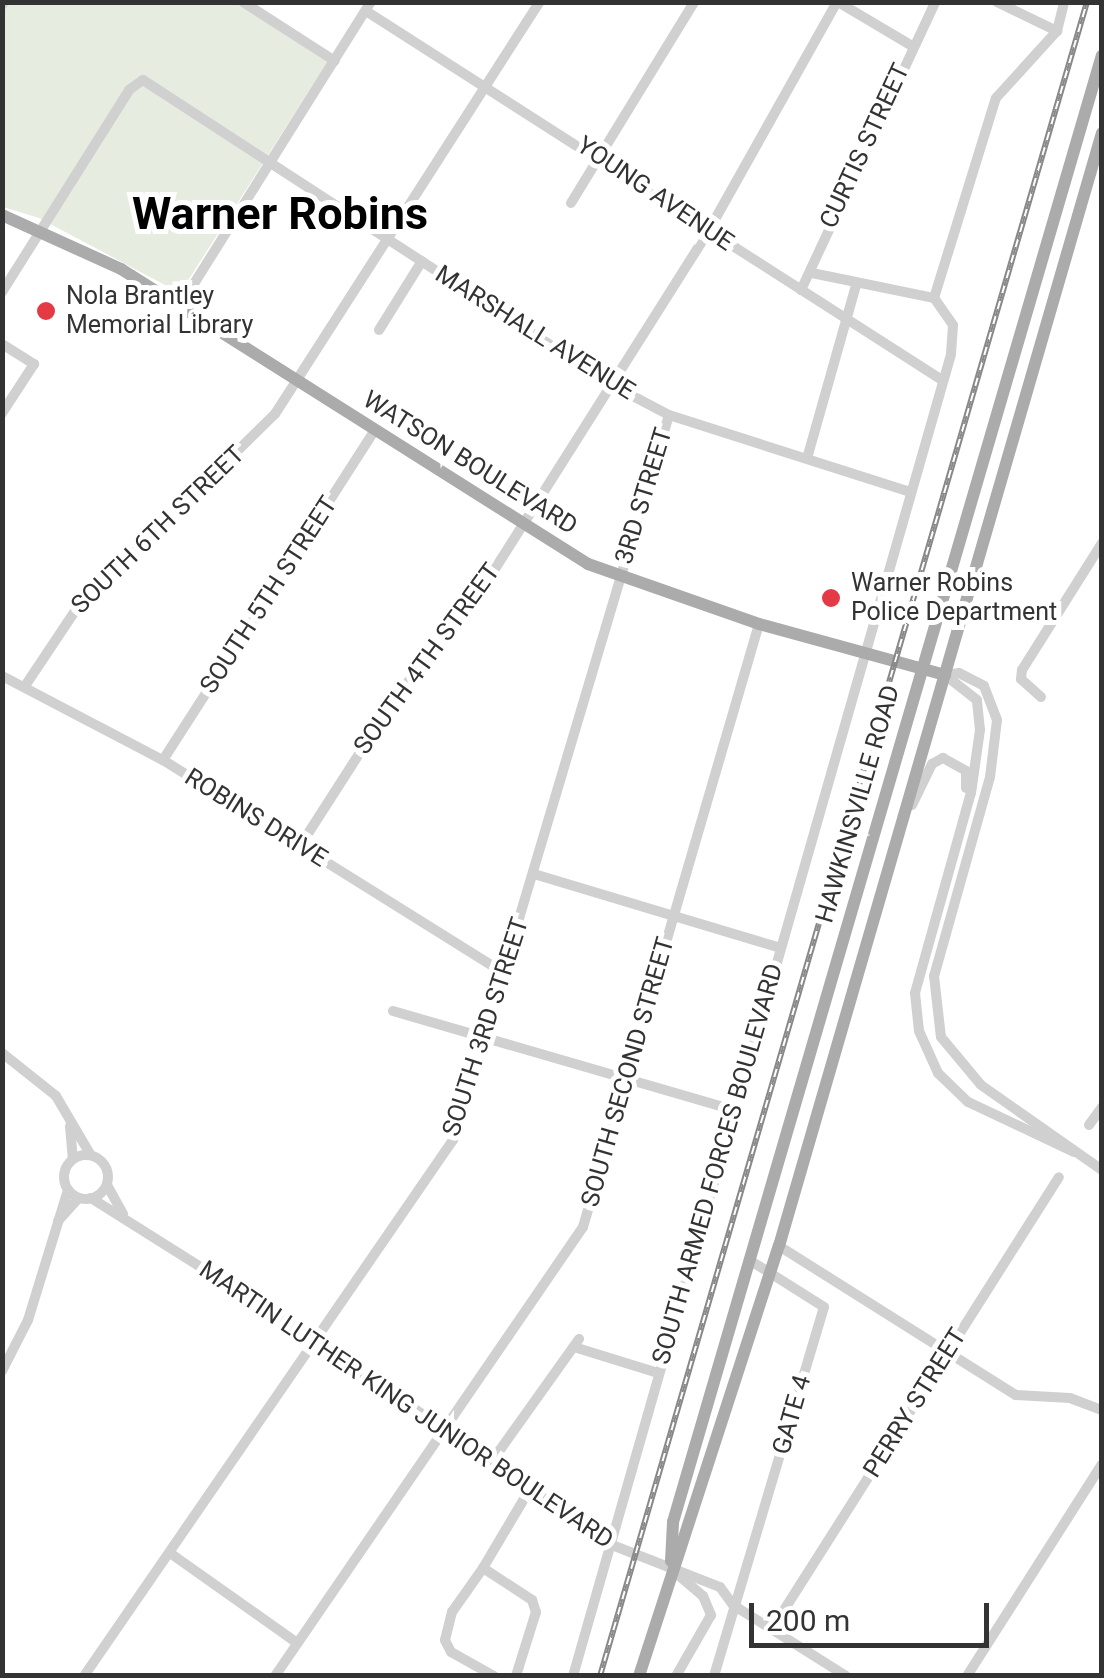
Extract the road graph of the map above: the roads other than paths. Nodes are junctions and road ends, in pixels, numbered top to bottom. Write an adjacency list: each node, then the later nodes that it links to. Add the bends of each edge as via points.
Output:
1 (243, 2): 12 (street)
2 (540, 2): 13 (street, SOUTH 6TH STREET)
3 (694, 2): 15 (street)
4 (838, 2): 10 (street); 20 (street, SOUTH 4TH STREET)
5 (936, 2): 10 (street, CURTIS STREET)
6 (997, 2): 9 (street)
7 (1064, 2): 9 (street)
8 (368, 5): 12 (street); 13 (street, YOUNG AVENUE)
9 (1057, 32): 27 (street, via 996,98)
10 (912, 46): 23 (street, CURTIS STREET, via 815,250)
11 (1102, 54): 45 (main road, HAWKINSVILLE ROAD)
12 (335, 61): 16 (street)
13 (490, 85): 15 (street, YOUNG AVENUE); 21 (street, SOUTH 6TH STREET)
14 (1102, 133): 46 (main road, HAWKINSVILLE ROAD)
15 (601, 157): 17 (street); 20 (street, YOUNG AVENUE)
16 (272, 166): 19 (street, MARSHALL AVENUE, via 142,80); 21 (street, MARSHALL AVENUE); 28 (street)
17 (571, 202)
18 (2, 215): 19 (main road, WATSON BOULEVARD)
19 (40, 230): 26 (street); 28 (main road, WATSON BOULEVARD)
20 (709, 230): 25 (street, YOUNG AVENUE); 34 (street, SOUTH 4TH STREET)
21 (386, 239): 22 (street, MARSHALL AVENUE); 32 (street, SOUTH 6TH STREET)
22 (422, 261): 30 (street); 34 (street, MARSHALL AVENUE)
23 (812, 273): 24 (street); 25 (street, CURTIS STREET)
24 (856, 285): 27 (street); 29 (street)
25 (801, 290): 29 (street, YOUNG AVENUE)
26 (2, 292)
27 (934, 298): 33 (street, SOUTH ARMED FORCES BOULEVARD, via 955,336)
28 (180, 306): 32 (main road, WATSON BOULEVARD)
29 (844, 319): 33 (street, YOUNG AVENUE); 38 (street)
30 (379, 330)
31 (2, 344): 35 (street, via 34,364)
32 (297, 378): 37 (main road, WATSON BOULEVARD); 48 (street, SOUTH 6TH STREET, via 265,425 75,610)
33 (942, 380): 39 (street, SOUTH ARMED FORCES BOULEVARD)
34 (612, 385): 36 (street, MARSHALL AVENUE); 40 (street, SOUTH 4TH STREET)
35 (2, 413)
36 (669, 414): 38 (street, MARSHALL AVENUE); 42 (street, 3RD STREET)
37 (375, 430): 40 (main road, WATSON BOULEVARD); 50 (street, SOUTH 5TH STREET)
38 (808, 455): 39 (street, MARSHALL AVENUE)
39 (908, 491): 44 (street, SOUTH ARMED FORCES BOULEVARD)
40 (522, 523): 42 (main road, WATSON BOULEVARD); 53 (street, SOUTH 4TH STREET, via 469,610 397,695)
41 (1102, 543): 49 (street, via 1022,670 1021,679)
42 (618, 578): 43 (main road, WATSON BOULEVARD); 54 (street, SOUTH 3RD STREET)
43 (759, 624): 44 (main road, WATSON BOULEVARD); 55 (street, SOUTH SECOND STREET)
44 (864, 653): 45 (main road, WATSON BOULEVARD); 56 (street, SOUTH ARMED FORCES BOULEVARD)
45 (921, 669): 46 (main road, WATSON BOULEVARD); 77 (main road, HAWKINSVILLE ROAD)
46 (945, 675): 51 (street, WATSON BOULEVARD, via 980,711); 52 (main road, HAWKINSVILLE ROAD); 66 (street, WATSON BOULEVARD, via 959,672 984,686 997,720 990,777 938,953 935,1017 954,1056 981,1085)
47 (2, 676): 48 (street, ROBINS DRIVE)
48 (25, 686): 50 (street, ROBINS DRIVE)
49 (1041, 697)
50 (162, 760): 53 (street, ROBINS DRIVE)
51 (962, 819): 52 (street, via 966,771 943,758 928,770); 66 (street, WATSON BOULEVARD, via 915,993 919,1031 938,1072 968,1102)
52 (897, 841): 76 (main road, HAWKINSVILLE ROAD)
53 (300, 846): 57 (street, ROBINS DRIVE)
54 (534, 874): 55 (street); 57 (street, SOUTH 3RD STREET)
55 (673, 916): 56 (street); 61 (street, SOUTH SECOND STREET)
56 (780, 948): 63 (street, SOUTH ARMED FORCES BOULEVARD)
57 (502, 972): 59 (street, SOUTH 3RD STREET)
58 (393, 1011): 59 (street)
59 (484, 1039): 61 (street); 79 (street, SOUTH 3RD STREET, via 452,1140)
60 (2, 1054): 64 (street, via 47,1086)
61 (626, 1079): 63 (street); 84 (street, SOUTH SECOND STREET, via 583,1227)
62 (1102, 1107): 65 (street)
63 (733, 1110): 82 (street, SOUTH ARMED FORCES BOULEVARD)
64 (70, 1125): 67 (street); 68 (street)
65 (1089, 1125)
66 (1074, 1152): 69 (street, WATSON BOULEVARD)
67 (90, 1154): 68 (street); 71 (street, via 106,1166)
68 (73, 1158): 72 (street, via 65,1170)
69 (1102, 1170)
70 (1059, 1177): 80 (street, PERRY STREET)
71 (107, 1185): 73 (street); 74 (street, MARTIN LUTHER KING JUNIOR BOULEVARD)
72 (68, 1190): 73 (street); 75 (street)
73 (85, 1198): 74 (street, MARTIN LUTHER KING JUNIOR BOULEVARD); 75 (street)
74 (124, 1214): 79 (street, MARTIN LUTHER KING JUNIOR BOULEVARD)
75 (58, 1222): 81 (street, via 28,1320)
76 (779, 1246): 78 (main road, HAWKINSVILLE ROAD); 80 (street)
77 (751, 1261): 78 (street, GATE 4); 91 (main road, HAWKINSVILLE ROAD, via 673,1522)
78 (770, 1274): 91 (main road, HAWKINSVILLE ROAD, via 690,1529); 92 (street, GATE 4, via 824,1307)
79 (314, 1340): 84 (street, MARTIN LUTHER KING JUNIOR BOULEVARD); 89 (street, SOUTH 3RD STREET)
80 (946, 1353): 83 (street, via 1016,1395 1070,1398); 93 (street, PERRY STREET)
81 (2, 1370)
82 (658, 1373): 85 (street, via 577,1343); 88 (street, SOUTH ARMED FORCES BOULEVARD)
83 (1102, 1410)
84 (443, 1429): 85 (street, MARTIN LUTHER KING JUNIOR BOULEVARD); 94 (street, SOUTH SECOND STREET)
85 (492, 1462): 87 (street, MARTIN LUTHER KING JUNIOR BOULEVARD)
86 (1102, 1464): 104 (street)
87 (530, 1489): 88 (street, MARTIN LUTHER KING JUNIOR BOULEVARD); 90 (street)
88 (612, 1545): 91 (street, MARTIN LUTHER KING JUNIOR BOULEVARD); 99 (street, SOUTH ARMED FORCES BOULEVARD)
89 (170, 1552): 94 (street); 95 (street, SOUTH 3RD STREET)
90 (482, 1568): 97 (street, via 452,1612 446,1640 451,1652); 98 (street, via 532,1600 531,1645)
91 (670, 1568): 92 (street, MARTIN LUTHER KING JUNIOR BOULEVARD, via 687,1569 720,1587); 100 (main road, HAWKINSVILLE ROAD); 101 (street, via 703,1596 711,1615)
92 (733, 1605): 93 (street, MARTIN LUTHER KING JUNIOR BOULEVARD); 102 (street)
93 (772, 1629): 103 (street, MARTIN LUTHER KING JUNIOR BOULEVARD)
94 (297, 1643): 96 (street, SOUTH SECOND STREET)
95 (84, 1676)
96 (275, 1676)
97 (494, 1676)
98 (516, 1676)
99 (573, 1676)
100 (639, 1676)
101 (676, 1676)
102 (714, 1676)
103 (846, 1676)
104 (968, 1676)

